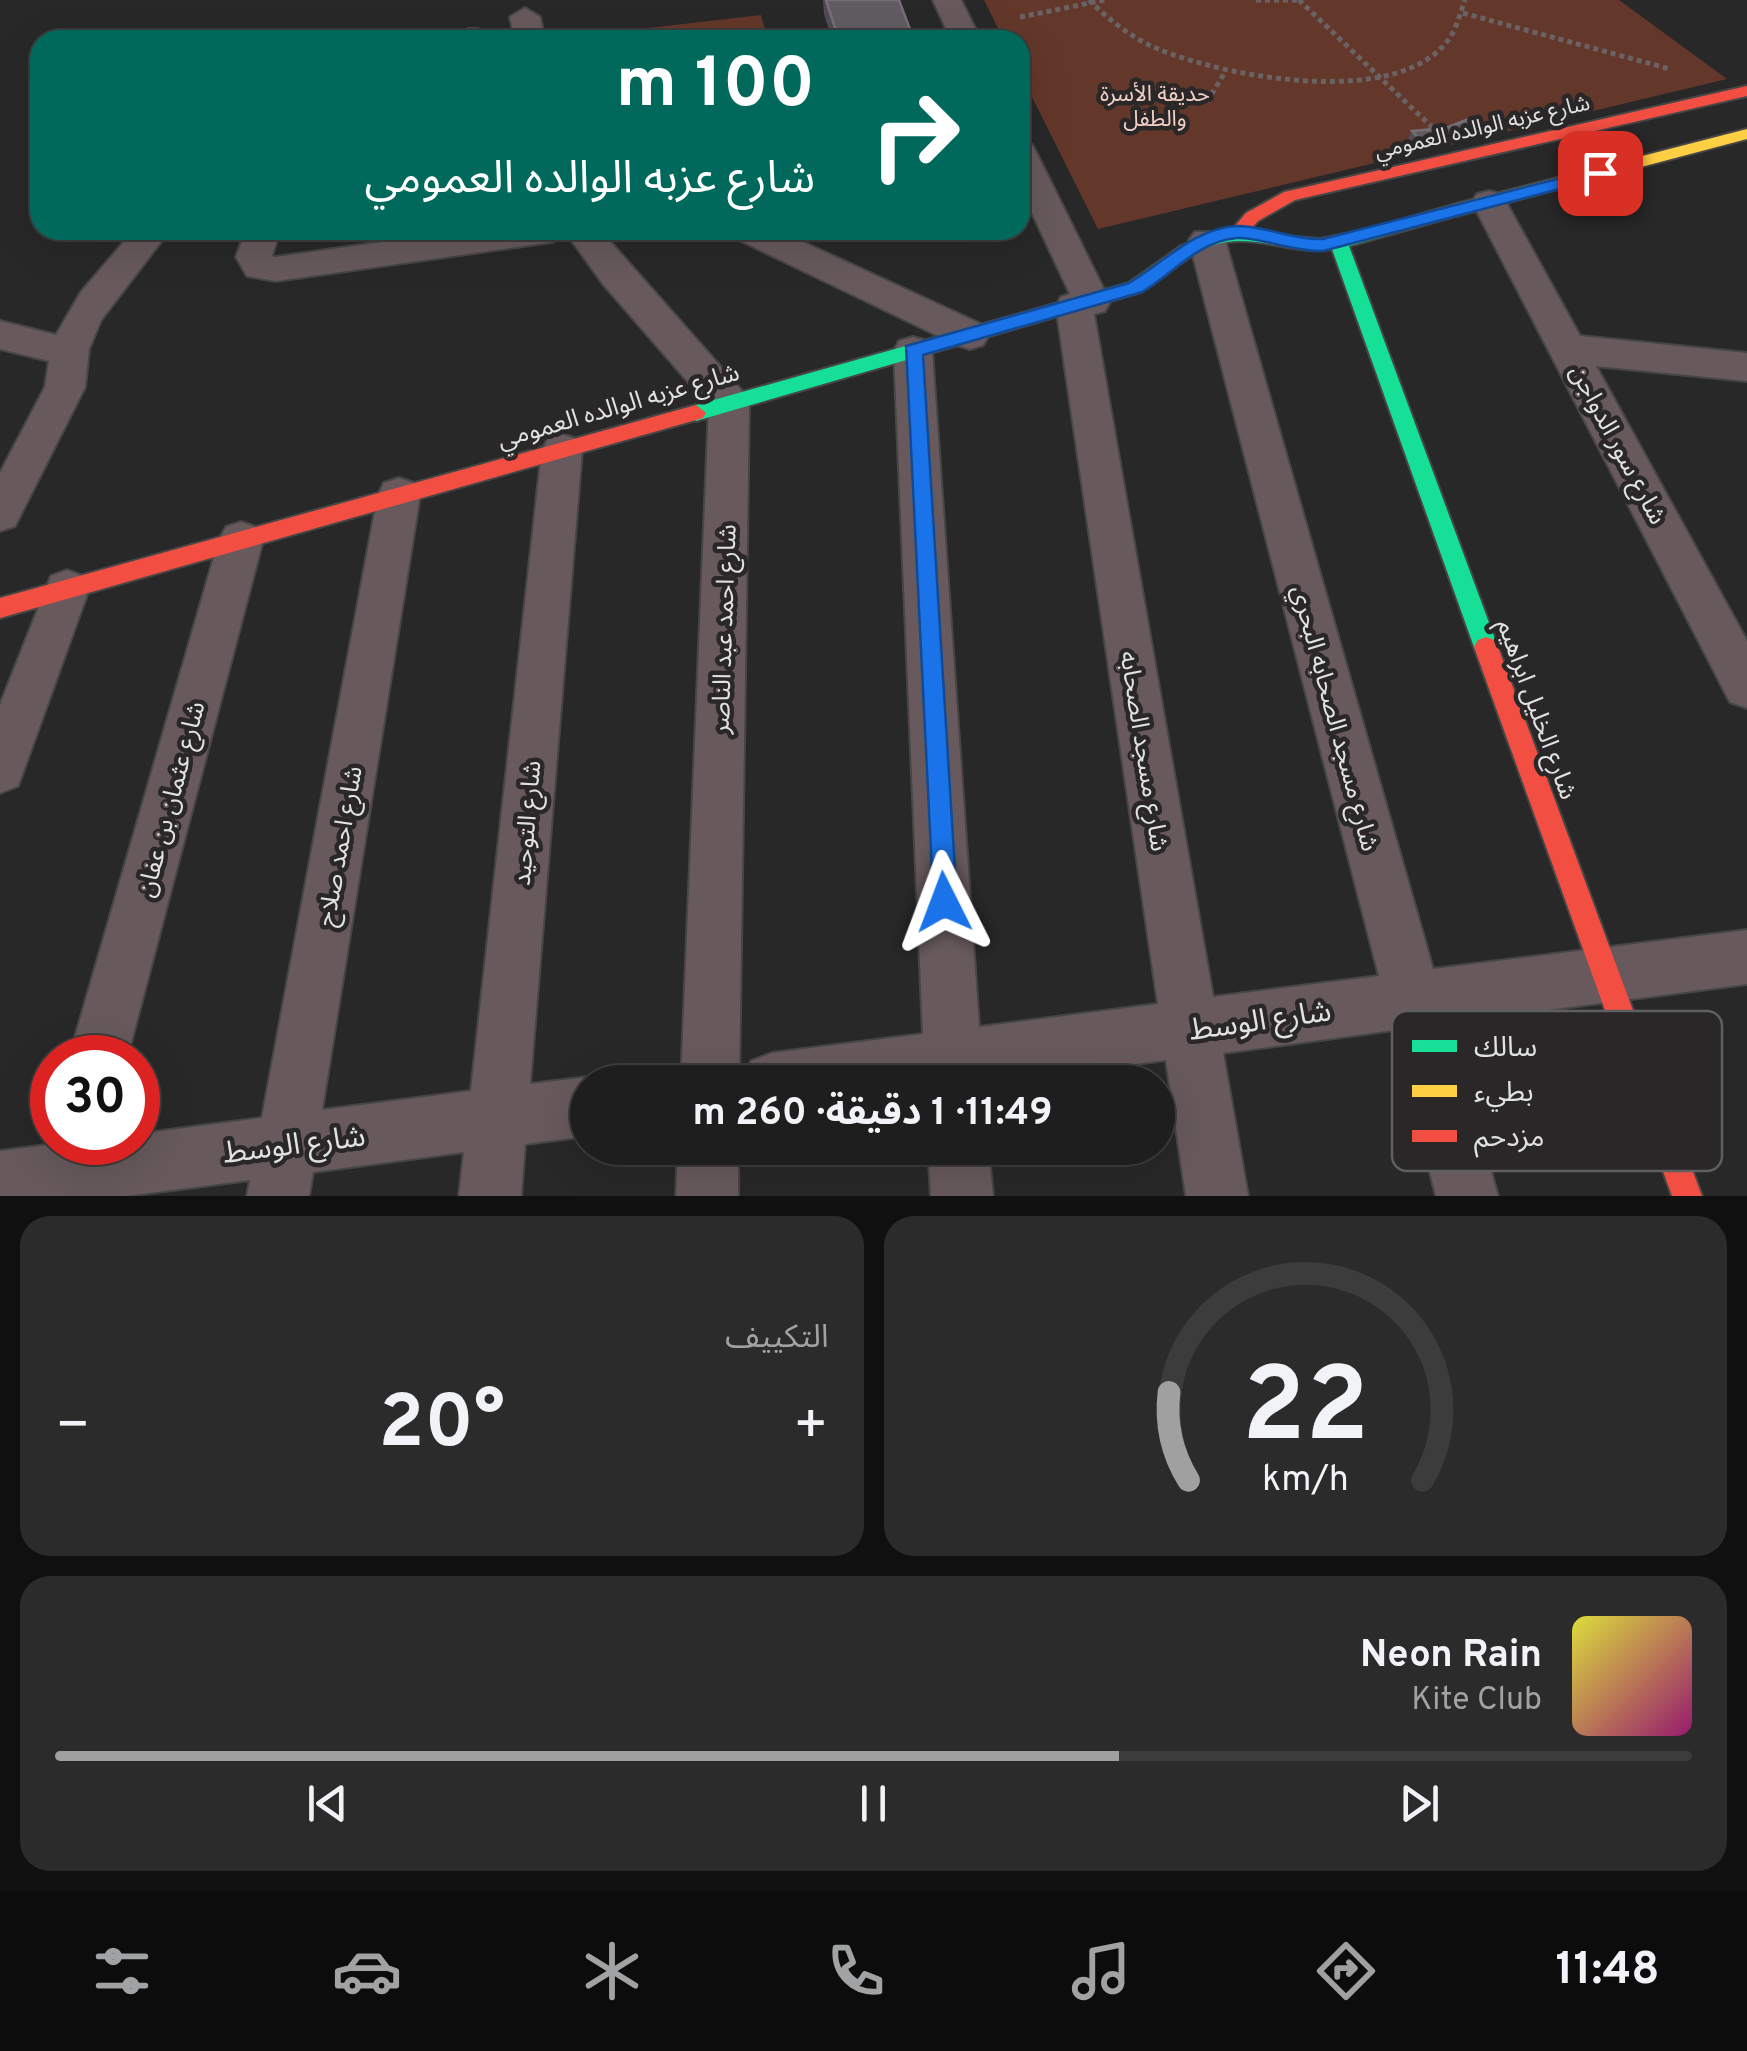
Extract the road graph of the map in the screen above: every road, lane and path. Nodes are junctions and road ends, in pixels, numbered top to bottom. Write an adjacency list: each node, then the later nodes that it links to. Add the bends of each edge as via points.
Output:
1 (947, 0): 9 (street)
2 (1106, 0): 6 (path)
3 (1256, 0): 4 (path)
4 (1298, 0): 12 (path)
5 (1465, 0): 7 (path)
6 (1090, 1): 8 (path); 11 (path, via 1154,48)
7 (1463, 13): 10 (path); 12 (path, via 1431,54)
8 (1020, 17)
9 (961, 30)
10 (1670, 70)
11 (1225, 72): 12 (path, via 1297,80); 14 (path)
12 (1380, 76): 16 (path)
13 (1747, 91): 19 (street, شارع عزبه الوالده العمومي, via 1290,196)
14 (1207, 102)
15 (1747, 134): 18 (street)
16 (1442, 136)
17 (1030, 176): 26 (street, شارع مسجد الصحابه)
18 (1489, 202): 25 (street); 29 (street, شارع سور الدواجن)
19 (1223, 236): 25 (street, via 1295,246); 26 (street, شارع عزبه الوالده العمومي, via 1178,255 1135,288); 45 (street, شارع مسجد الصحابه البحري)
20 (146, 240): 31 (street, via 85,316)
21 (260, 240): 22 (street, via 254,257 276,270)
22 (483, 240)
23 (588, 240): 34 (street)
24 (769, 240): 28 (street)
25 (1338, 242): 44 (street, شارع الخليل ابراهيم)
26 (1083, 304): 28 (street, شارع عزبه الوالده العمومي); 48 (street, شارع مسجد الصحابه)
27 (0, 335): 31 (street)
28 (970, 335): 30 (street, شارع عزبه الوالده العمومي)
29 (1568, 349): 32 (street); 41 (street, شارع سور الدواجن)
30 (913, 351): 34 (street, شارع عزبه الوالده العمومي); 51 (street)
31 (68, 352): 37 (street, via 72,368 65,388)
32 (1736, 366): 33 (street)
33 (1747, 397)
34 (729, 403): 35 (street, شارع عزبه الوالده العمومي); 50 (street, شارع احمد عبد الناصر)
35 (562, 450): 36 (street, شارع عزبه الوالده العمومي); 54 (street, شارع التوحيد)
36 (399, 496): 38 (street, شارع عزبه الوالده العمومي); 57 (street, شارع احمد صلاح)
37 (0, 514)
38 (241, 540): 39 (street, شارع عزبه الوالده العمومي); 49 (street, شارع عثمان بن عفان)
39 (66, 589): 40 (street, شارع عزبه الوالده العمومي); 42 (street)
40 (0, 608)
41 (1744, 674)
42 (0, 769)
43 (1747, 957): 44 (street, شارع الوسط)
44 (1606, 975): 45 (street, شارع الوسط); 47 (street, شارع الخليل ابراهيم)
45 (1412, 1000): 46 (street, شارع مسجد الصحابه البحري); 48 (street, شارع الوسط)
46 (1415, 1011)
47 (1619, 1011)
48 (1190, 1029): 52 (street, شارع الوسط); 65 (street, شارع مسجد الصحابه)
49 (104, 1035)
50 (710, 1065)
51 (954, 1065)
52 (988, 1065)
53 (570, 1108): 54 (street, شارع الوسط)
54 (498, 1118): 57 (street, شارع الوسط); 62 (street, شارع التوحيد)
55 (708, 1165): 63 (street)
56 (959, 1165): 64 (street)
57 (283, 1170): 58 (street, شارع الوسط)
58 (66, 1171): 61 (street, شارع الوسط)
59 (1460, 1171): 66 (street, شارع مسجد الصحابه البحري)
60 (1678, 1171): 67 (street, شارع الخليل ابراهيم)
61 (0, 1182)
62 (490, 1196)
63 (707, 1196)
64 (962, 1196)
65 (1217, 1196)
66 (1467, 1196)
67 (1687, 1196)

